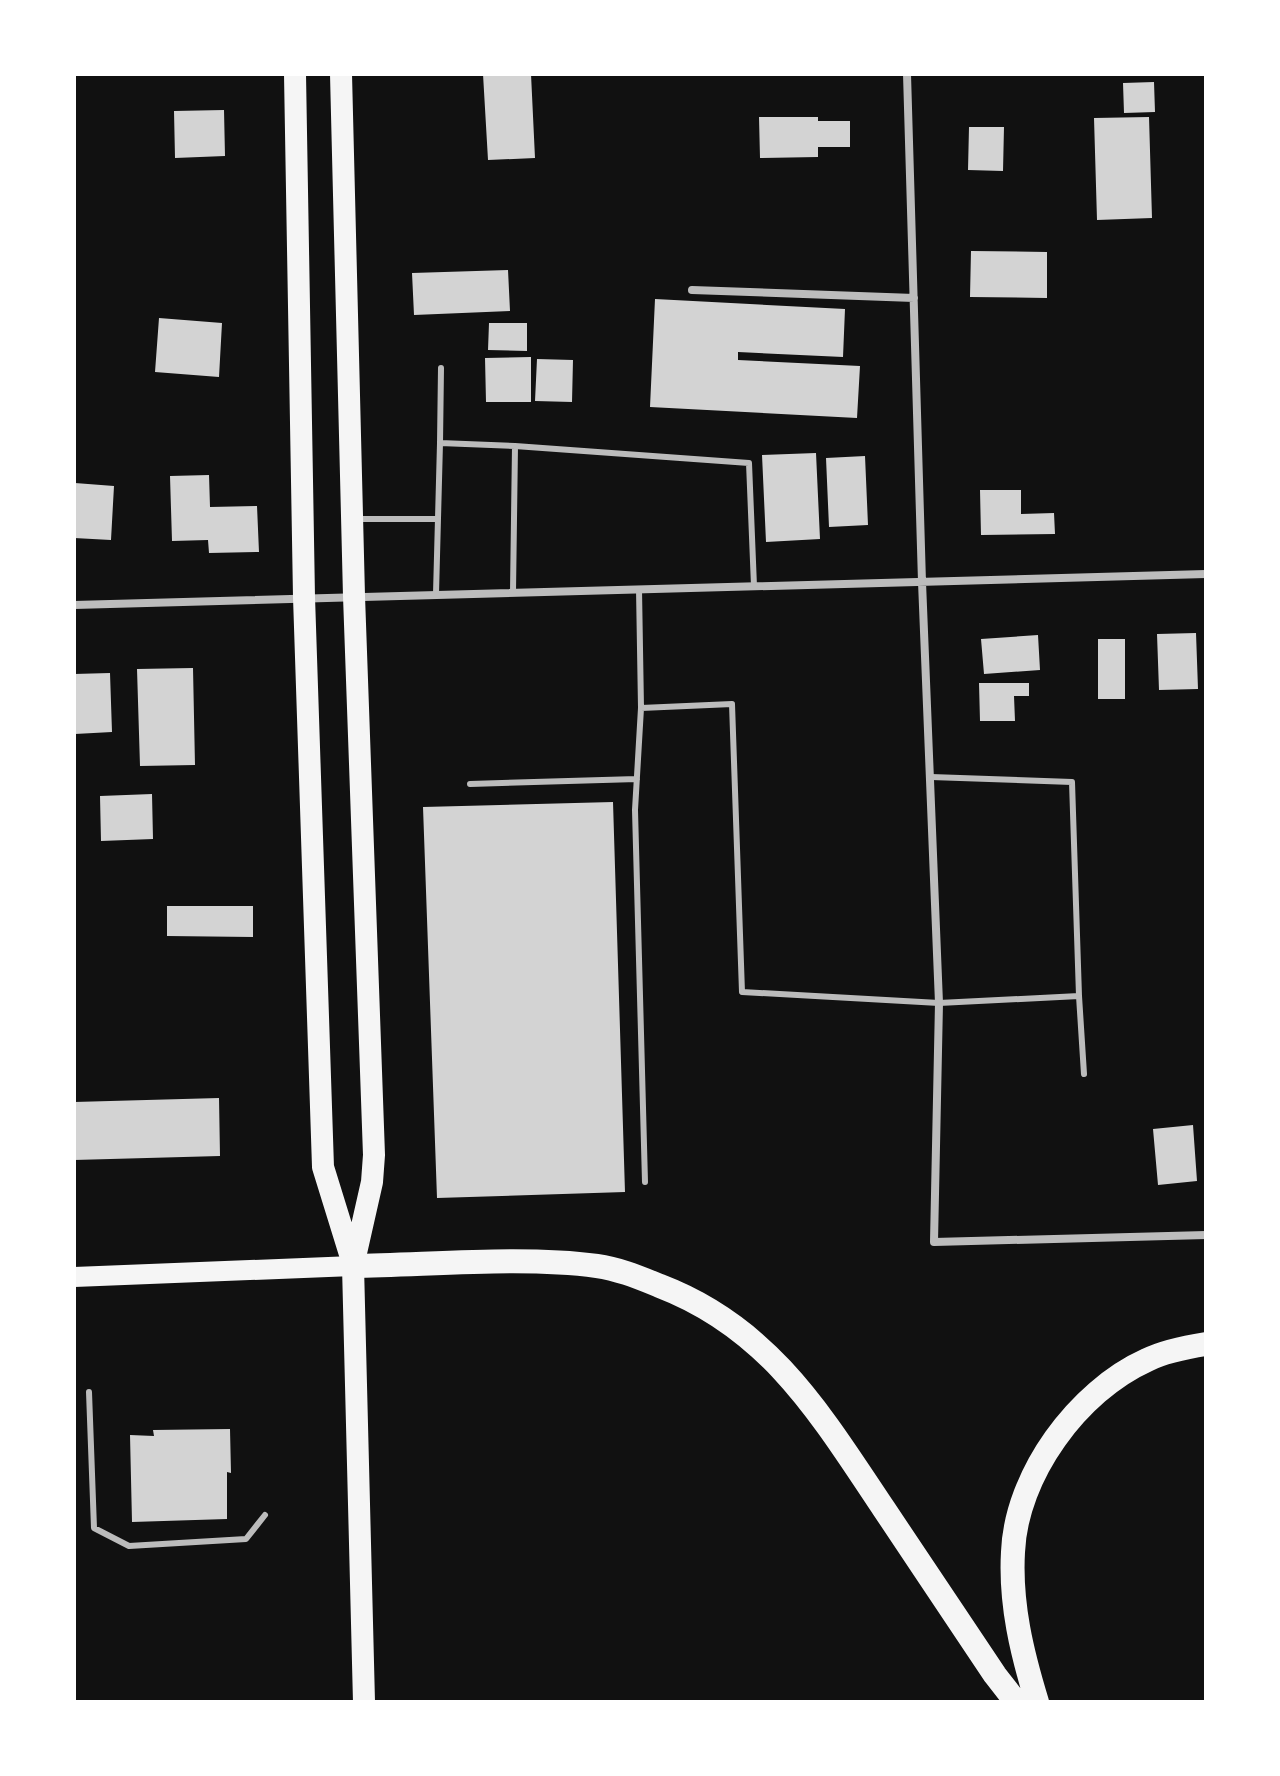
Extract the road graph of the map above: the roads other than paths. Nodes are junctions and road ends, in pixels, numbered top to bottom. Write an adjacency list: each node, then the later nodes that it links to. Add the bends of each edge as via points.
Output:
1 (295, 74): 18 (highway)
2 (341, 74): 10 (highway)
3 (907, 74): 5 (street)
4 (692, 290): 5 (street)
5 (914, 298): 12 (street)
6 (441, 368): 7 (lane)
7 (440, 443): 8 (lane); 9 (lane)
8 (515, 446): 13 (lane, via 749,463); 15 (lane)
9 (438, 519): 10 (lane); 16 (lane)
10 (352, 520): 17 (highway)
11 (1206, 574): 12 (street)
12 (922, 582): 13 (street); 21 (street)
13 (754, 586): 14 (street)
14 (639, 589): 15 (street); 20 (lane)
15 (513, 592): 16 (street)
16 (436, 594): 17 (street)
17 (354, 596): 18 (street); 29 (highway, via 374,1155)
18 (304, 597): 19 (street); 29 (highway, via 323,1167)
19 (74, 605)
20 (641, 708): 22 (lane); 25 (lane, via 732,704 742,992)
21 (931, 777): 24 (lane, via 1072,782); 25 (street)
22 (637, 779): 23 (lane); 27 (lane)
23 (470, 784)
24 (1079, 996): 25 (lane); 26 (lane)
25 (939, 1003): 28 (street, via 934,1242)
26 (1084, 1074)
27 (645, 1182)
28 (1206, 1235)
29 (353, 1266): 30 (main road); 34 (highway); 35 (highway, via 597,1266 692,1298 728,1320 815,1406)
30 (74, 1277)
31 (1206, 1344): 36 (highway, via 1150,1358 1103,1389 1070,1418 1036,1470 1015,1528 1013,1580 1021,1650)
32 (89, 1392): 33 (lane, via 94,1528 129,1546 246,1539)
33 (265, 1515)
34 (364, 1702)
35 (1016, 1702)
36 (1037, 1702)

